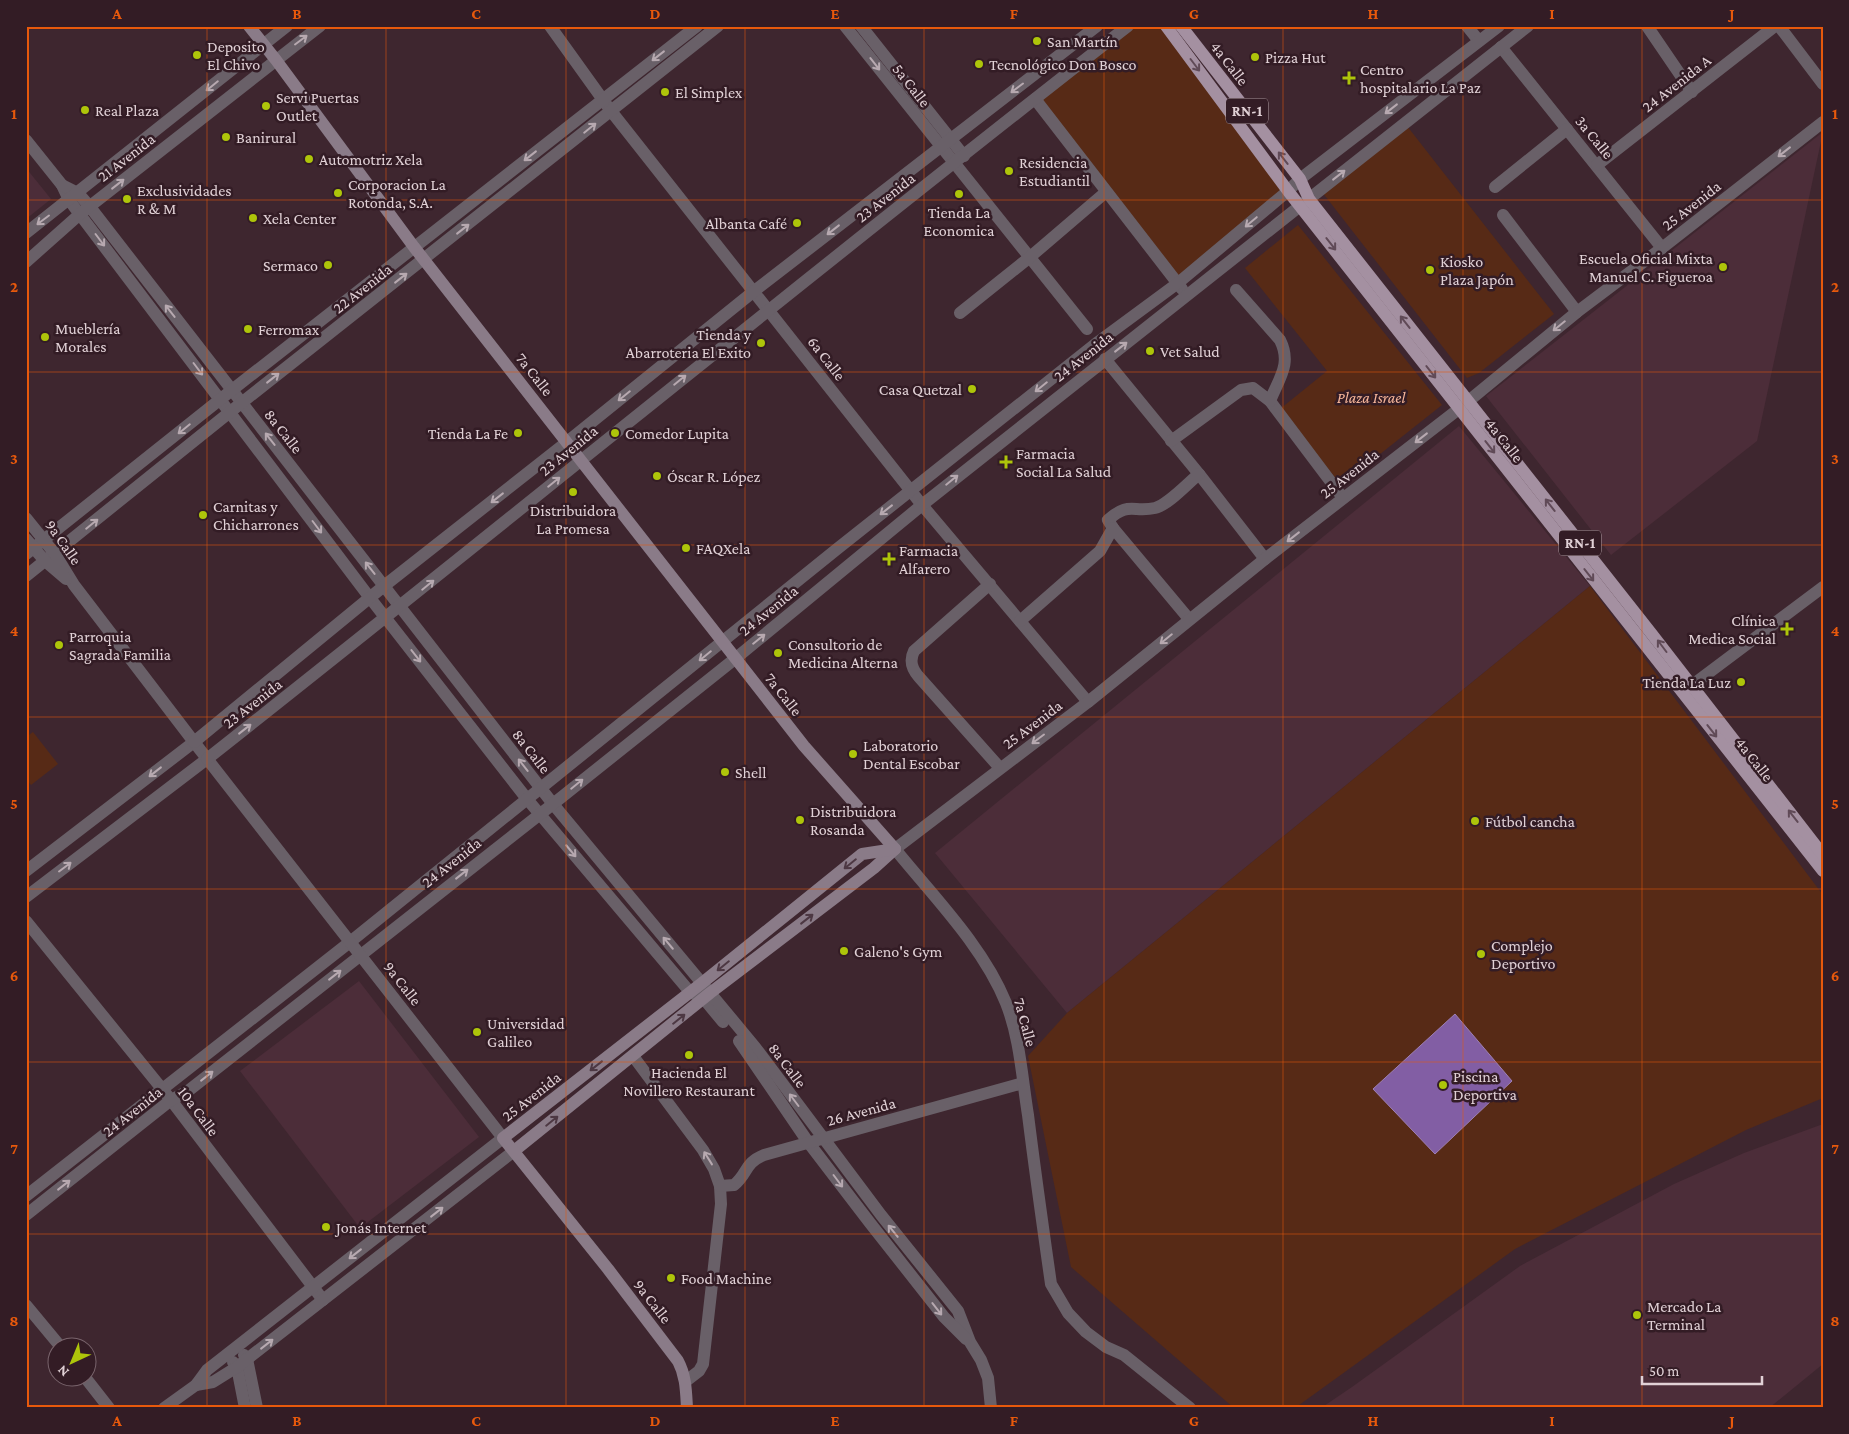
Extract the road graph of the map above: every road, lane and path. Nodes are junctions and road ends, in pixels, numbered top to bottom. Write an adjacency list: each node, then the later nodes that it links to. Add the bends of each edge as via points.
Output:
1 (249, 26): 20 (main road, 7a Calle)
2 (287, 26): 20 (street, 21 Avenida)
3 (320, 26): 23 (street, 21 Avenida, one-way to 3)
4 (550, 26): 26 (street, 6a Calle)
5 (697, 26): 26 (street, 22 Avenida, one-way to 26)
6 (718, 26): 28 (street, 22 Avenida)
7 (845, 26): 32 (street, 5a Calle, one-way to 32)
8 (861, 26): 32 (street, 5a Calle)
9 (1097, 26): 32 (street, 23 Avenida, one-way to 32)
10 (1128, 26): 27 (street, 23 Avenida)
11 (1166, 26): 37 (main road, 4a Calle, one-way to 37)
12 (1181, 26): 35 (main road, 4a Calle / RN-1, one-way to 12)
13 (1467, 26): 19 (street)
14 (1499, 26): 19 (street, 24 Avenida)
15 (1528, 26): 21 (street, 24 Avenida)
16 (1647, 26): 25 (street)
17 (1775, 26): 25 (street, 24 Avenida A)
18 (1779, 26): 24 (street)
19 (1479, 41): 22 (street); 35 (street, 24 Avenida, one-way to 35)
20 (263, 44): 23 (main road, 7a Calle); 39 (street, 21 Avenida, one-way to 39)
21 (1501, 47): 22 (street, 24 Avenida); 30 (street, 3a Calle)
22 (1487, 58): 40 (street, 24 Avenida, one-way to 22)
23 (276, 60): 41 (street, 21 Avenida, one-way to 23); 44 (main road, 7a Calle)
24 (1823, 84)
25 (1692, 92): 34 (street, 24 Avenida A)
26 (603, 99): 28 (street, 6a Calle); 44 (street, 22 Avenida, one-way to 44)
27 (1035, 99): 33 (street, 23 Avenida); 38 (street)
28 (611, 111): 47 (street, 22 Avenida, one-way to 28); 51 (street, 6a Calle)
29 (1823, 122): 45 (street, 25 Avenida, one-way to 45)
30 (1567, 129): 34 (street, 3a Calle); 36 (street)
31 (26, 140): 39 (street, 8a Calle)
32 (945, 143): 33 (street, 5a Calle); 51 (street, 23 Avenida, one-way to 51)
33 (959, 160): 46 (street, 5a Calle); 53 (street, 23 Avenida)
34 (1597, 165): 45 (street, 3a Calle)
35 (1300, 180): 37 (street, 24 Avenida); 40 (main road, 4a Calle / RN-1)
36 (1495, 186)
37 (1288, 191): 40 (main road, 4a Calle); 49 (street, 24 Avenida, one-way to 49)
38 (1106, 192): 46 (street); 49 (street)
39 (74, 197): 41 (street, 8a Calle); 43 (street, 21 Avenida, one-way to 43)
40 (1305, 202): 52 (street, 24 Avenida); 62 (main road, 4a Calle / RN-1)
41 (85, 210): 48 (street, 21 Avenida); 58 (street, 8a Calle, one-way to 41); 59 (street, 8a Calle, one-way to 59)
42 (1503, 215): 54 (street)
43 (26, 233)
44 (414, 246): 47 (main road, 7a Calle); 58 (street, 22 Avenida)
45 (1662, 248): 54 (street, 25 Avenida)
46 (1030, 256): 55 (street); 56 (street, 5a Calle)
47 (424, 259): 61 (street, 22 Avenida, one-way to 47); 65 (main road, 7a Calle)
48 (26, 262)
49 (1178, 283): 52 (street); 68 (street, 24 Avenida, one-way to 68, via 1098,342)
50 (1236, 290): 60 (street, via 1285,350 1286,361)
51 (753, 292): 53 (street, 6a Calle); 65 (street, 23 Avenida, one-way to 65)
52 (1187, 295): 57 (street, 24 Avenida, one-way to 52)
53 (768, 310): 66 (street, 23 Avenida, one-way to 53); 68 (street, 6a Calle)
54 (1577, 312): 62 (street, 25 Avenida, one-way to 62)
55 (960, 313)
56 (1088, 329)
57 (1105, 359): 64 (street); 70 (street, 24 Avenida, one-way to 57)
58 (232, 390): 59 (street, 22 Avenida); 61 (street, 8a Calle)
59 (221, 399): 63 (street, 8a Calle); 73 (street, 22 Avenida, one-way to 73)
60 (1270, 401): 64 (street, via 1252,388 1241,390); 69 (street)
61 (242, 403): 63 (street, 22 Avenida); 78 (street, 8a Calle, one-way to 61)
62 (1464, 405): 69 (street, 25 Avenida, one-way to 69); 87 (main road, 4a Calle / RN-1)
63 (230, 412): 74 (street, 22 Avenida, one-way to 63); 80 (street, 8a Calle, one-way to 80)
64 (1171, 441): 67 (street)
65 (567, 442): 66 (main road, 7a Calle); 78 (street, 23 Avenida, one-way to 78)
66 (582, 460): 81 (street, 23 Avenida, one-way to 66); 85 (main road, 7a Calle)
67 (1198, 474): 72 (street, via 1156,508 1129,507 1117,512 1108,520); 75 (street)
68 (911, 491): 70 (street, 6a Calle); 85 (street, 24 Avenida, one-way to 85)
69 (1343, 498): 75 (street, 25 Avenida, one-way to 75)
70 (922, 505): 77 (street, 6a Calle); 86 (street, 24 Avenida, one-way to 70)
71 (26, 518): 73 (street, 9a Calle)
72 (1113, 528): 83 (street); 84 (street, via 1100,551)
73 (32, 545): 74 (street, 9a Calle)
74 (50, 557): 76 (street, 22 Avenida); 89 (street, 9a Calle)
75 (1265, 559): 83 (street, 25 Avenida)
76 (26, 576)
77 (990, 584): 84 (street, 6a Calle); 91 (street, via 911,656 919,678)
78 (384, 586): 80 (street, 23 Avenida); 81 (street, 8a Calle)
79 (1823, 587): 87 (street)
80 (370, 598): 82 (street, 8a Calle); 89 (street, 23 Avenida)
81 (400, 607): 82 (street, 23 Avenida); 92 (street, 8a Calle, one-way to 81)
82 (386, 618): 90 (street, 23 Avenida, one-way to 82); 93 (street, 8a Calle, one-way to 93)
83 (1189, 620): 88 (street, 25 Avenida, one-way to 88)
84 (1020, 621): 88 (street, 6a Calle)
85 (722, 642): 86 (main road, 7a Calle); 92 (street, 24 Avenida, one-way to 92)
86 (736, 658): 94 (street, 24 Avenida, one-way to 86); 96 (main road, 7a Calle, via 804,746)
87 (1686, 689): 97 (main road, 4a Calle / RN-1, one-way to 87); 99 (main road, 4a Calle / RN-1, one-way to 99)
88 (1088, 702): 91 (street, 25 Avenida, one-way to 91)
89 (194, 742): 90 (street, 9a Calle); 98 (street, 23 Avenida, one-way to 98)
90 (207, 759): 100 (street, 23 Avenida, one-way to 90); 102 (street, 9a Calle)
91 (1000, 768): 96 (street, 25 Avenida)
92 (541, 788): 93 (street, 24 Avenida); 94 (street, 8a Calle)
93 (527, 799): 95 (street, 8a Calle); 102 (street, 24 Avenida)
94 (553, 804): 95 (street, 24 Avenida); 104 (street, 8a Calle, one-way to 94)
95 (539, 814): 103 (street, 24 Avenida, one-way to 95); 105 (street, 8a Calle, one-way to 105)
96 (895, 849): 104 (main road, 25 Avenida, one-way to 104, via 862,854); 106 (main road, 25 Avenida, one-way to 96); 108 (street, 7a Calle, via 989,969 1006,1003 1015,1032)
97 (1823, 855)
98 (26, 871)
99 (1823, 871)
100 (26, 897)
101 (26, 921): 109 (street, 10a Calle)
102 (350, 942): 103 (street, 9a Calle); 109 (street, 24 Avenida)
103 (360, 955): 110 (street, 24 Avenida, one-way to 103, via 188,1091); 111 (street, 9a Calle)
104 (702, 983): 105 (main road, 25 Avenida); 106 (street, 8a Calle)
105 (690, 992): 106 (street, 8a Calle); 111 (main road, 25 Avenida, one-way to 111)
106 (707, 996): 107 (main road, 25 Avenida, one-way to 106); 112 (street, 8a Calle, one-way to 106, via 755,1047); 113 (street, 8a Calle)
107 (633, 1056): 114 (main road, 25 Avenida, one-way to 107); 115 (street, one-way to 107, via 703,1150)
108 (1023, 1084): 112 (street, 26 Avenida); 138 (street, 7a Calle, via 1051,1284 1068,1313 1086,1332 1124,1355)
109 (162, 1089): 110 (street, 10a Calle); 116 (street, 24 Avenida)
110 (171, 1100): 117 (street, 24 Avenida, one-way to 110); 122 (street, 10a Calle)
111 (503, 1138): 114 (main road, 9a Calle); 122 (street, 25 Avenida, one-way to 122)
112 (823, 1139): 113 (street, 26 Avenida); 118 (street, 8a Calle)
113 (808, 1142): 115 (street, 26 Avenida, via 757,1158 734,1185); 119 (street, 8a Calle, one-way to 119)
114 (514, 1151): 123 (street, 25 Avenida, one-way to 114); 129 (main road, 9a Calle, via 670,1350)
115 (720, 1186): 129 (street, via 721,1204 703,1364)
116 (26, 1196)
117 (26, 1215)
118 (881, 1215): 119 (street); 120 (street, 8a Calle, one-way to 118)
119 (870, 1223): 121 (street, 8a Calle)
120 (906, 1247): 121 (street); 126 (street, 8a Calle, via 958,1311)
121 (896, 1256): 126 (street, 8a Calle, one-way to 126, via 944,1317)
122 (313, 1287): 123 (street, 10a Calle); 127 (street, 25 Avenida)
123 (323, 1300): 128 (street, 25 Avenida, one-way to 123)
124 (26, 1305): 125 (street)
125 (52, 1336)
126 (970, 1342): 137 (street, 8a Calle, via 988,1378)
127 (232, 1350): 128 (street); 130 (street, 25 Avenida, via 207,1370)
128 (242, 1363): 130 (street, 25 Avenida, via 213,1382); 134 (street); 135 (street)
129 (686, 1381): 136 (main road, 9a Calle)
130 (196, 1385): 133 (street, 25 Avenida)
131 (92, 1386): 132 (street)
132 (109, 1408)
133 (164, 1408)
134 (245, 1408)
135 (257, 1408)
136 (688, 1408)
137 (991, 1408)
138 (1190, 1408)

